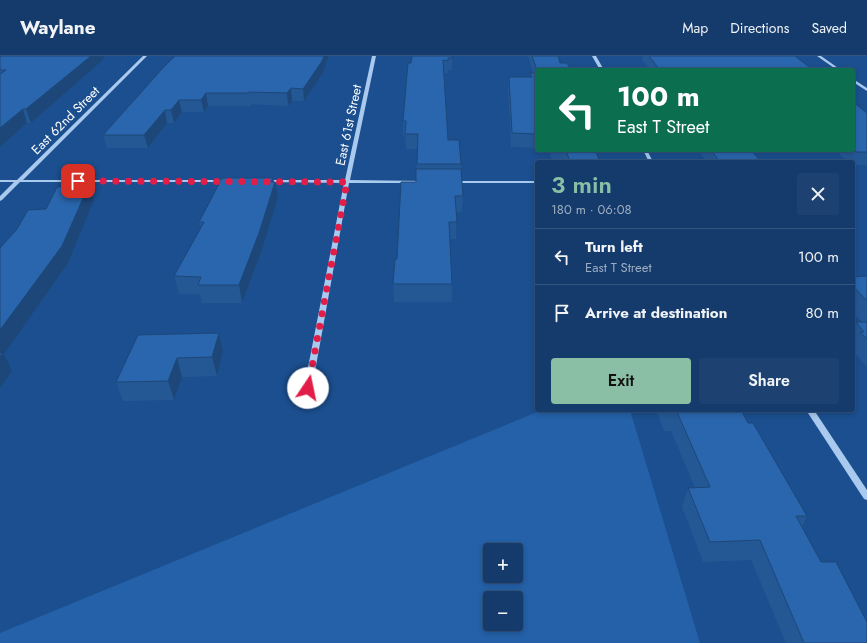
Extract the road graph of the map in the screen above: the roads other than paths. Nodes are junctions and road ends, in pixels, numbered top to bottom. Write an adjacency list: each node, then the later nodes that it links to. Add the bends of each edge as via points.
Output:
1 (145, 56): 10 (street, East 62nd Street)
2 (374, 56): 13 (street, East 61st Street)
3 (594, 56): 5 (street)
4 (819, 56): 6 (street)
5 (601, 68)
6 (836, 68)
7 (855, 81): 8 (street)
8 (867, 90)
9 (0, 181): 10 (street)
10 (18, 181): 11 (street); 17 (street, East 62nd Street)
11 (238, 181)
12 (262, 181): 13 (street)
13 (347, 182): 14 (street); 18 (street, East 61st Street)
14 (434, 182)
15 (450, 182): 16 (street)
16 (535, 182)
17 (0, 199)
18 (308, 388)
19 (811, 412): 20 (street)
20 (867, 497)

